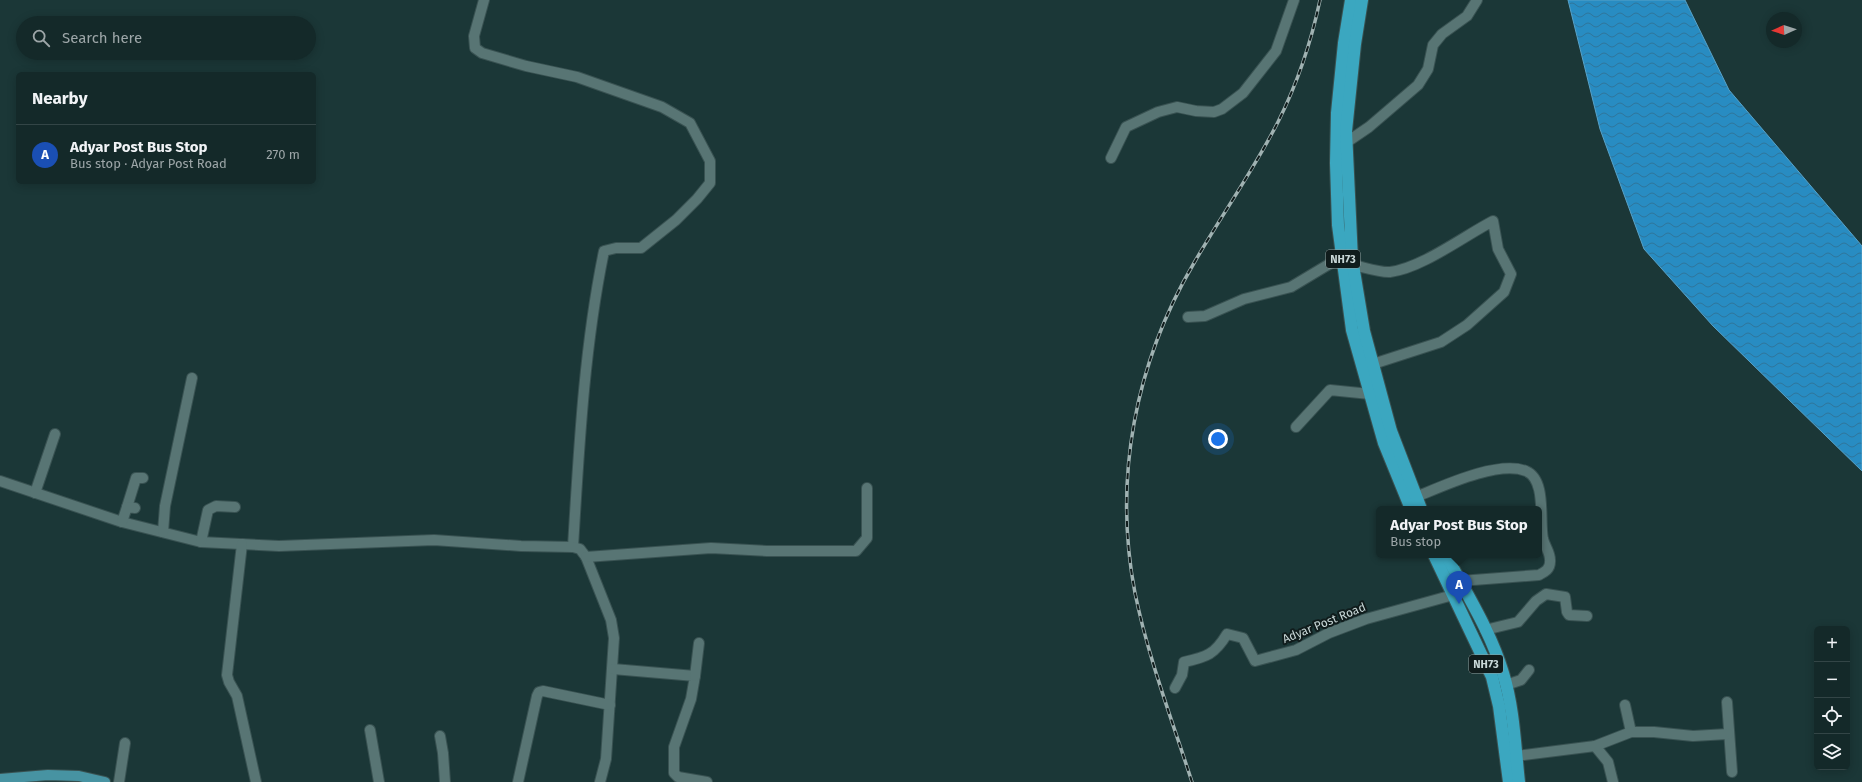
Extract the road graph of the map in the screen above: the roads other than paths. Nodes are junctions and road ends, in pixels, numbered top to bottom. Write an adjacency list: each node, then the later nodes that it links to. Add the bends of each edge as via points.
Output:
1 (484, 0): 30 (street, via 474,36 475,48 482,54 577,76 662,107 690,123 710,161 710,183 676,220 641,248 616,248 604,251 595,294 581,420)
2 (1294, 0): 7 (street, via 1276,51 1243,93 1214,112 1196,112 1177,107 1158,112 1126,127)
3 (1351, 0): 8 (highway, NH73, via 1344,43 1337,128 1338,225)
4 (1362, 0): 6 (highway, NH73, via 1355,44)
5 (1477, 0): 6 (street, via 1467,16 1442,34 1433,45 1428,69 1418,85 1369,127)
6 (1347, 142): 9 (highway, NH73)
7 (1111, 158)
8 (1342, 258): 10 (street, via 1291,287 1244,299 1204,316); 13 (highway, NH73, via 1352,330)
9 (1353, 265): 11 (highway, NH73, via 1364,331); 11 (street, via 1388,272 1398,270 1434,255 1493,221 1498,249 1511,274 1504,292 1467,325 1441,342)
10 (1188, 317)
11 (1373, 364): 20 (highway, NH73, via 1391,431)
12 (192, 378): 27 (street, via 164,506)
13 (1370, 394): 14 (street, via 1330,390); 21 (highway, NH73, via 1384,443)
14 (1296, 427)
15 (55, 434): 19 (street)
16 (142, 478): 26 (street, via 136,478 131,508)
17 (0, 481): 19 (street)
18 (867, 488): 31 (street, via 867,538 856,551 711,548)
19 (35, 493): 26 (street)
20 (1416, 497): 22 (highway, NH73); 23 (street, via 1471,475 1514,467 1528,472 1536,480 1541,493)
21 (1410, 506)
22 (1420, 506)
23 (1542, 506)
24 (236, 508): 28 (street, via 216,506 208,510)
25 (1542, 516): 34 (street, via 1543,540 1550,554 1548,569 1539,575)
26 (122, 522): 27 (street)
27 (163, 532): 28 (street)
28 (201, 542): 29 (street)
29 (242, 544): 30 (street, via 279,546 434,540); 58 (street, via 227,675 237,696)
30 (573, 547): 31 (street, via 580,549)
31 (586, 557): 39 (street, via 611,620 614,638)
32 (1435, 558): 35 (highway, NH73)
33 (1448, 558): 34 (highway, NH73)
34 (1460, 581): 37 (highway, NH73)
35 (1453, 595): 43 (street, Adyar Post Road, via 1366,619 1329,633 1296,650 1255,661 1242,638 1227,634 1219,648 1202,658 1184,662 1182,675); 64 (highway, NH73, via 1492,677)
36 (1587, 616): 37 (street, via 1569,615 1565,597 1546,594 1536,601 1518,622)
37 (1485, 630): 42 (highway, NH73)
38 (699, 643): 41 (street)
39 (613, 669): 41 (street); 45 (street)
40 (1529, 670): 42 (street, via 1521,680)
41 (695, 676): 63 (street, via 691,699 674,746 674,773 678,777)
42 (1506, 684): 53 (highway, NH73)
43 (1174, 688)
44 (1727, 702): 49 (street)
45 (610, 705): 61 (street, via 539,692 536,696); 62 (street, via 606,759)
46 (1625, 705): 48 (street)
47 (370, 730): 59 (street)
48 (1631, 732): 49 (street, via 1693,736); 52 (street)
49 (1728, 734): 54 (street)
50 (440, 736): 60 (street)
51 (125, 743): 57 (street)
52 (1595, 746): 53 (street); 66 (street, via 1608,762)
53 (1516, 756): 65 (highway, NH73)
54 (1732, 772)
55 (0, 779): 56 (main road, via 48,775 79,776)
56 (105, 782)
57 (119, 782)
58 (256, 782)
59 (379, 782)
60 (445, 782)
61 (518, 782)
62 (600, 782)
63 (707, 782)
64 (1510, 782)
65 (1519, 782)
66 (1613, 782)

